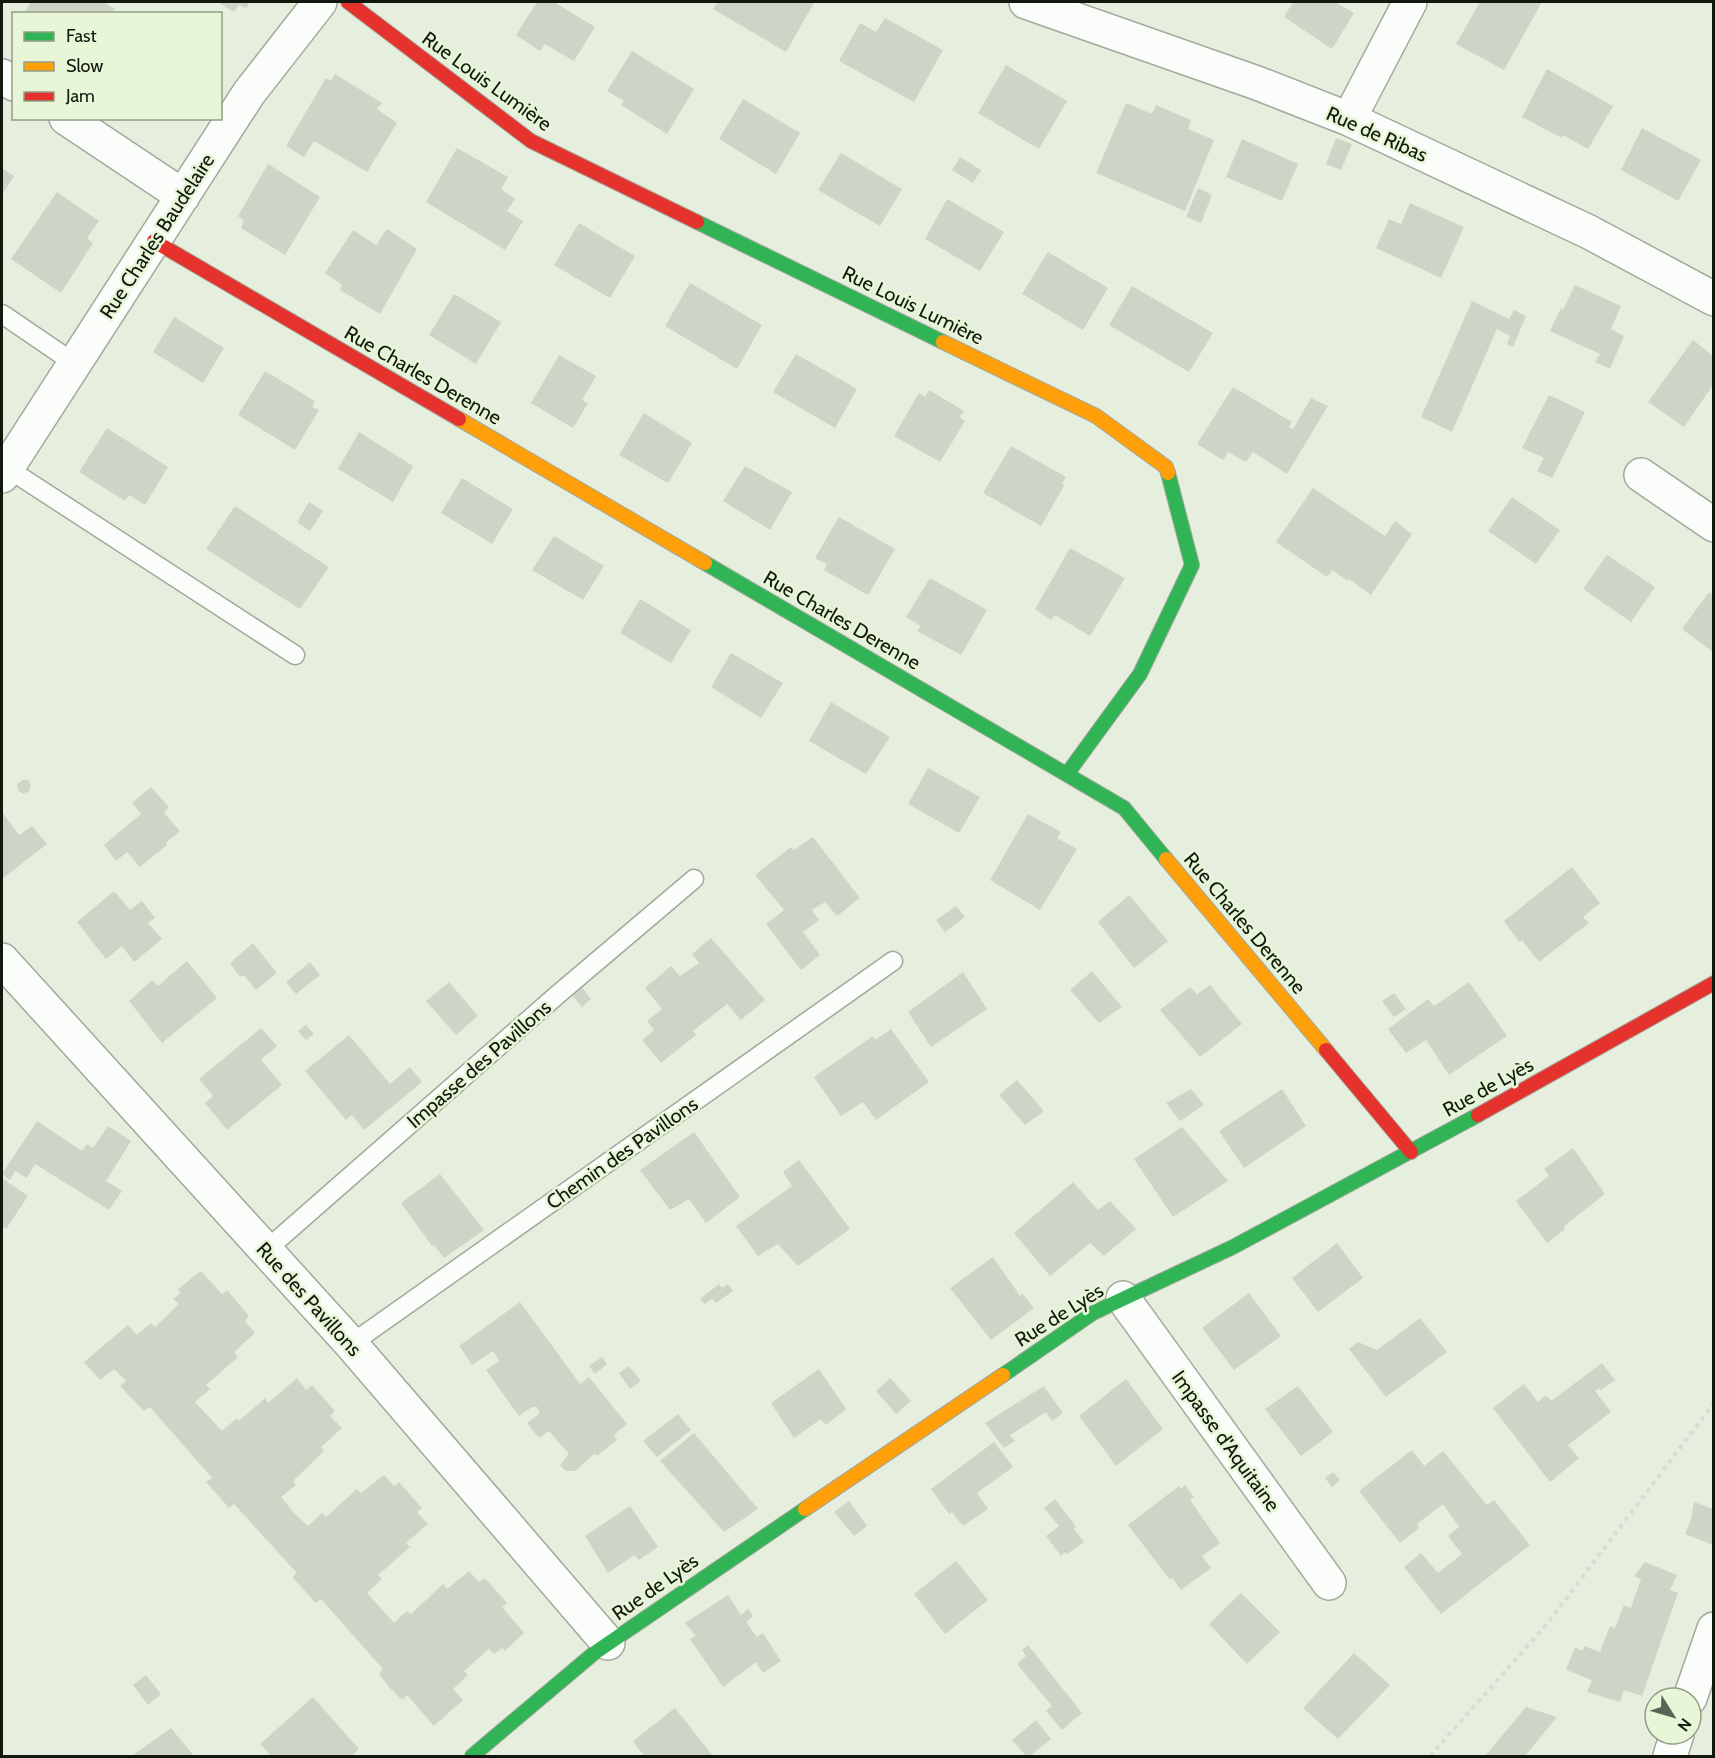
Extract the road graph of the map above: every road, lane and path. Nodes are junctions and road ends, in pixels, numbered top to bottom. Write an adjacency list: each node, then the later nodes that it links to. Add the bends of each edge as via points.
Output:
1 (320, 2): 7 (street, Rue Charles Baudelaire, via 249,93)
2 (348, 2): 16 (street, Rue Louis Lumière, via 531,141 1096,416 1166,467 1192,565 1140,674)
3 (1026, 2): 5 (street, Rue de Ribas)
4 (1410, 2): 5 (street)
5 (1349, 119): 9 (street, Rue de Ribas, via 1589,232)
6 (69, 120): 7 (street)
7 (183, 196): 8 (street, Rue Charles Baudelaire)
8 (154, 240): 11 (street, Rue Charles Baudelaire); 16 (street, Rue Charles Derenne)
9 (1713, 299)
10 (2, 314): 11 (lane)
11 (74, 363): 12 (street, Rue Charles Baudelaire)
12 (4, 472): 15 (lane)
13 (1641, 475): 14 (street)
14 (1713, 525)
15 (295, 655)
16 (1067, 774): 21 (street, Rue Charles Derenne, via 1124,808)
17 (694, 879): 22 (lane, Impasse des Pavillons)
18 (2, 960): 22 (street, Rue des Pavillons)
19 (892, 962): 24 (lane, Chemin des Pavillons)
20 (1713, 983): 21 (street, Rue de Lyès)
21 (1411, 1152): 23 (street, Rue de Lyès, via 1233,1247)
22 (266, 1251): 24 (street, Rue des Pavillons)
23 (1122, 1298): 26 (street, Impasse d'Aquitaine); 28 (street, Rue de Lyès, via 1093,1313)
24 (351, 1344): 28 (street, Rue des Pavillons)
25 (1713, 1403): 31 (path, via 1547,1624)
26 (1329, 1583)
27 (1713, 1629): 29 (street)
28 (608, 1643): 30 (street, Rue de Lyès)
29 (1694, 1686)
30 (472, 1756)
31 (1430, 1756)

